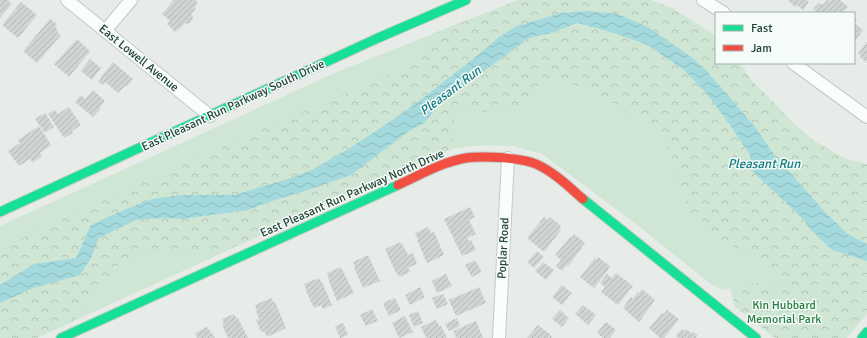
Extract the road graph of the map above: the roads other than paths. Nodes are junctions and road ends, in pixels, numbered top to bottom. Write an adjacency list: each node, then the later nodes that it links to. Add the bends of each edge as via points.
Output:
1 (67, 0): 6 (street, East Lowell Avenue)
2 (131, 0): 6 (street)
3 (466, 0): 8 (main road, East Pleasant Run Parkway South Drive)
4 (703, 0): 5 (street)
5 (722, 12)
6 (105, 31): 8 (street, East Lowell Avenue)
7 (794, 64): 9 (street)
8 (210, 116): 11 (main road, East Pleasant Run Parkway South Drive)
9 (867, 117)
10 (508, 158): 13 (main road, East Pleasant Run Parkway North Drive, via 469,157 445,164); 14 (street, Poplar Road); 15 (main road, East Pleasant Run Parkway North Drive, via 534,163 558,178)
11 (1, 211)
12 (867, 332): 16 (main road)
13 (61, 338)
14 (499, 338)
15 (756, 338)
16 (862, 338)

